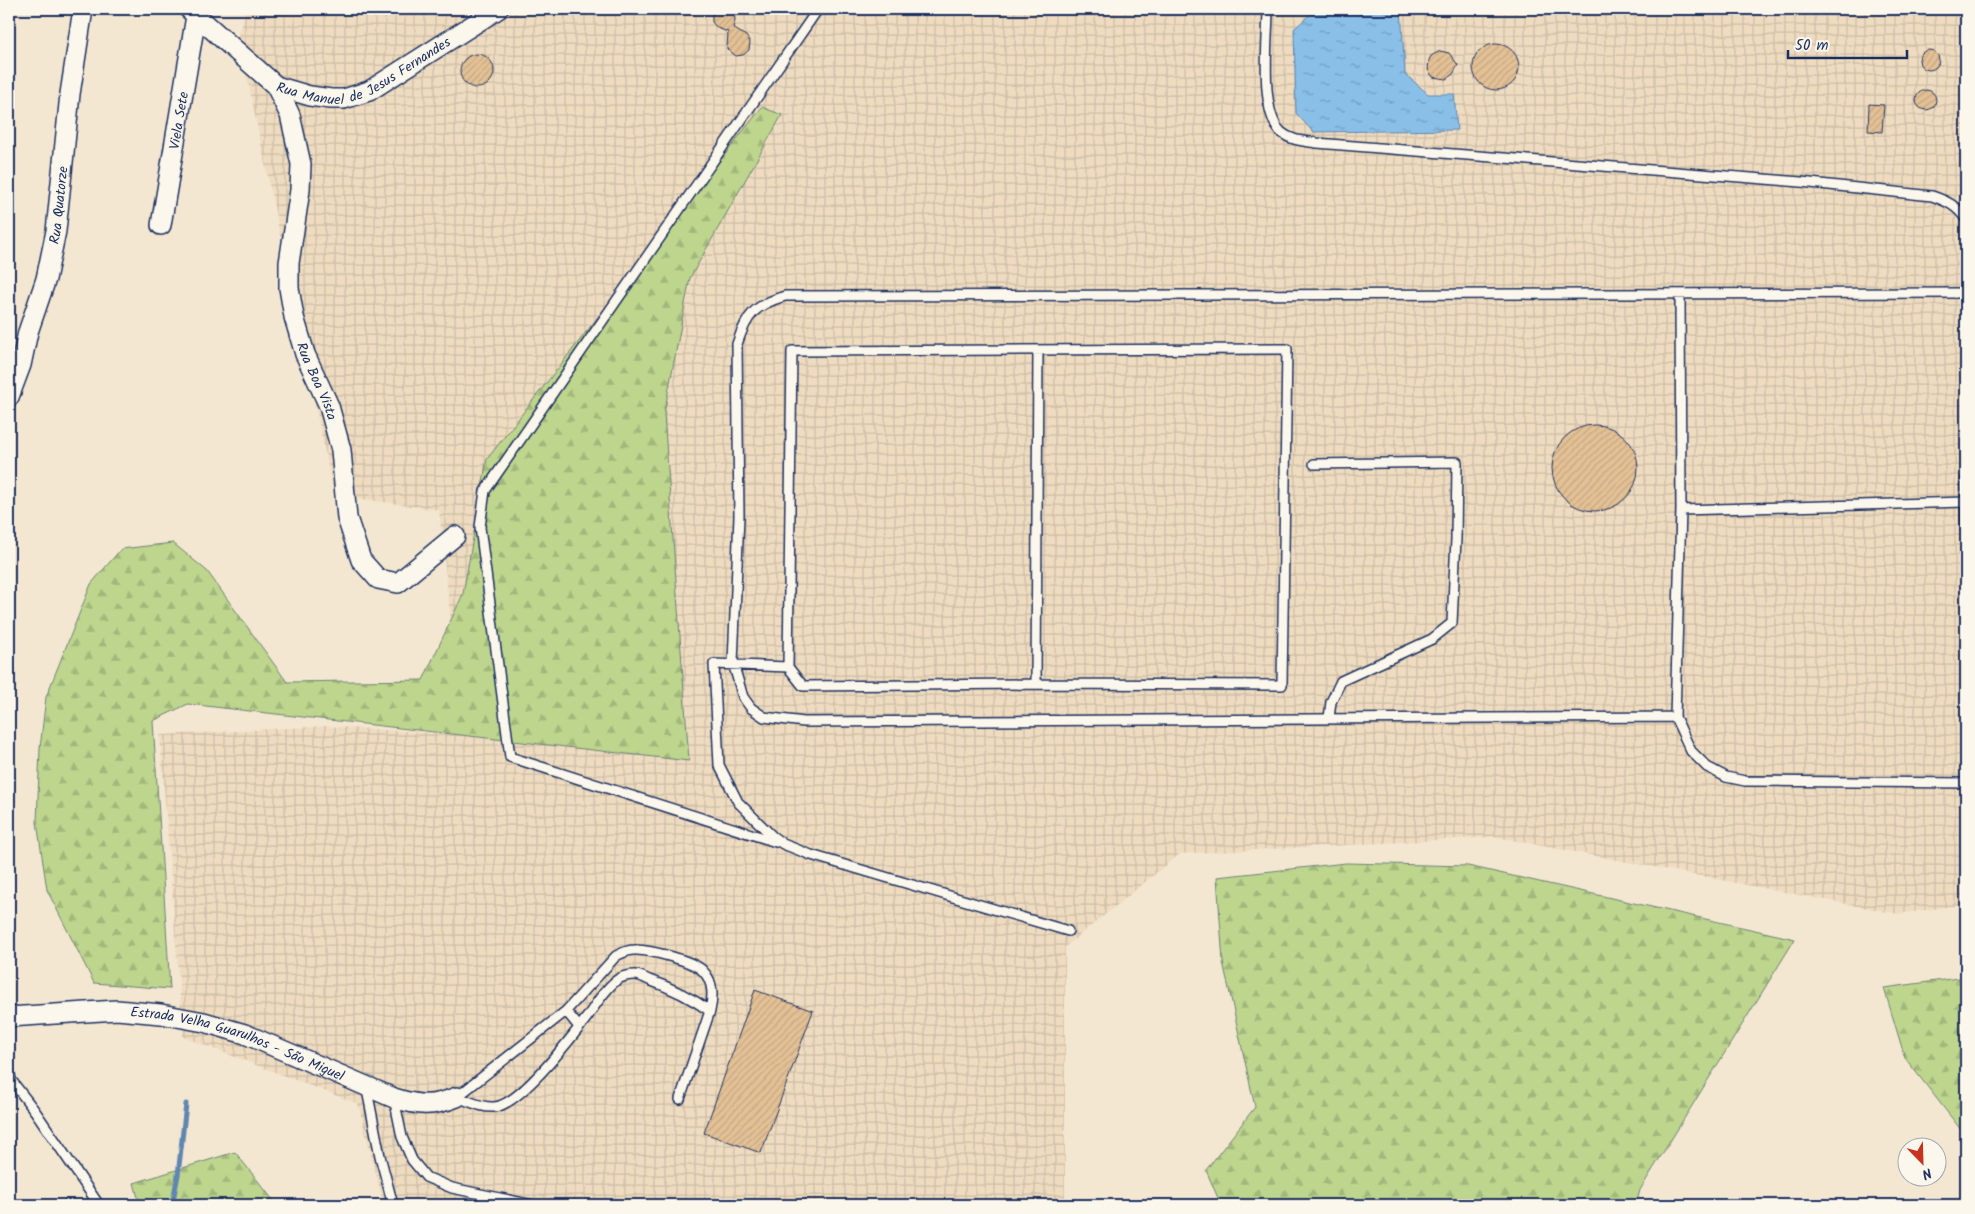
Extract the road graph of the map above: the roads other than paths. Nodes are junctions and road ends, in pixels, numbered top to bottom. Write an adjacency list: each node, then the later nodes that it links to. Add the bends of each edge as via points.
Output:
1 (83, 9): 12 (street, Rua Quatorze, via 70,94 56,231 46,279)
2 (498, 9): 6 (street, Rua Manuel de Jesus Fernandes, via 369,91 331,99)
3 (818, 9): 25 (lane, via 485,491 480,527 510,757)
4 (1268, 9): 7 (lane, via 1267,99 1272,119 1281,132 1294,140 1932,196 1948,201)
5 (192, 12): 6 (street, Rua Manuel de Jesus Fernandes); 8 (street, Viela Sete)
6 (276, 86): 18 (street, Rua Boa Vista, via 290,114 301,164 288,288 305,354 329,406 341,450 347,518 361,560 378,579 398,583)
7 (1966, 219)
8 (161, 225)
9 (1966, 293): 10 (lane)
10 (1680, 295): 16 (lane); 19 (lane, via 785,296 767,302 754,310 744,324 737,344 739,516)
11 (1038, 350): 20 (lane, via 792,351); 21 (lane); 21 (lane, via 1287,349 1282,685)
12 (9, 397)
13 (1314, 464): 23 (lane, via 1456,462 1452,623 1432,639 1341,682 1331,702)
14 (1966, 479): 15 (lane)
15 (1965, 502): 16 (lane); 17 (lane)
16 (1681, 510): 22 (lane)
17 (1966, 529)
18 (455, 536)
19 (734, 664): 20 (lane); 23 (lane, via 743,697 751,708 764,717 804,722); 25 (lane, via 714,664 719,765 738,802)
20 (788, 667): 21 (lane, via 803,686)
21 (1036, 684)
22 (1675, 717): 23 (lane); 24 (lane, via 1690,751 1707,767 1726,777 1745,781)
23 (1329, 718)
24 (1966, 783)
25 (783, 844): 26 (lane)
26 (1068, 931)
27 (566, 1011): 28 (lane, via 616,956 633,950 643,950 703,970 712,988); 30 (lane); 33 (lane)
28 (710, 1011): 30 (lane, via 682,993 636,975 617,980); 35 (lane)
29 (9, 1017): 32 (street, Estrada Velha Guarulhos - São Miguel, via 117,1010 170,1015 245,1034)
30 (579, 1027): 33 (lane, via 529,1085 509,1102 494,1107)
31 (9, 1070): 36 (lane, via 11,1080)
32 (366, 1085): 34 (street, Estrada Velha Guarulhos - São Miguel); 37 (lane)
33 (457, 1097): 34 (street, Estrada Velha Guarulhos - São Miguel, via 431,1105 415,1105)
34 (394, 1098): 38 (lane, via 402,1137 412,1160 426,1177 452,1188)
35 (680, 1099)
36 (98, 1205)
37 (393, 1205)
38 (533, 1205)

